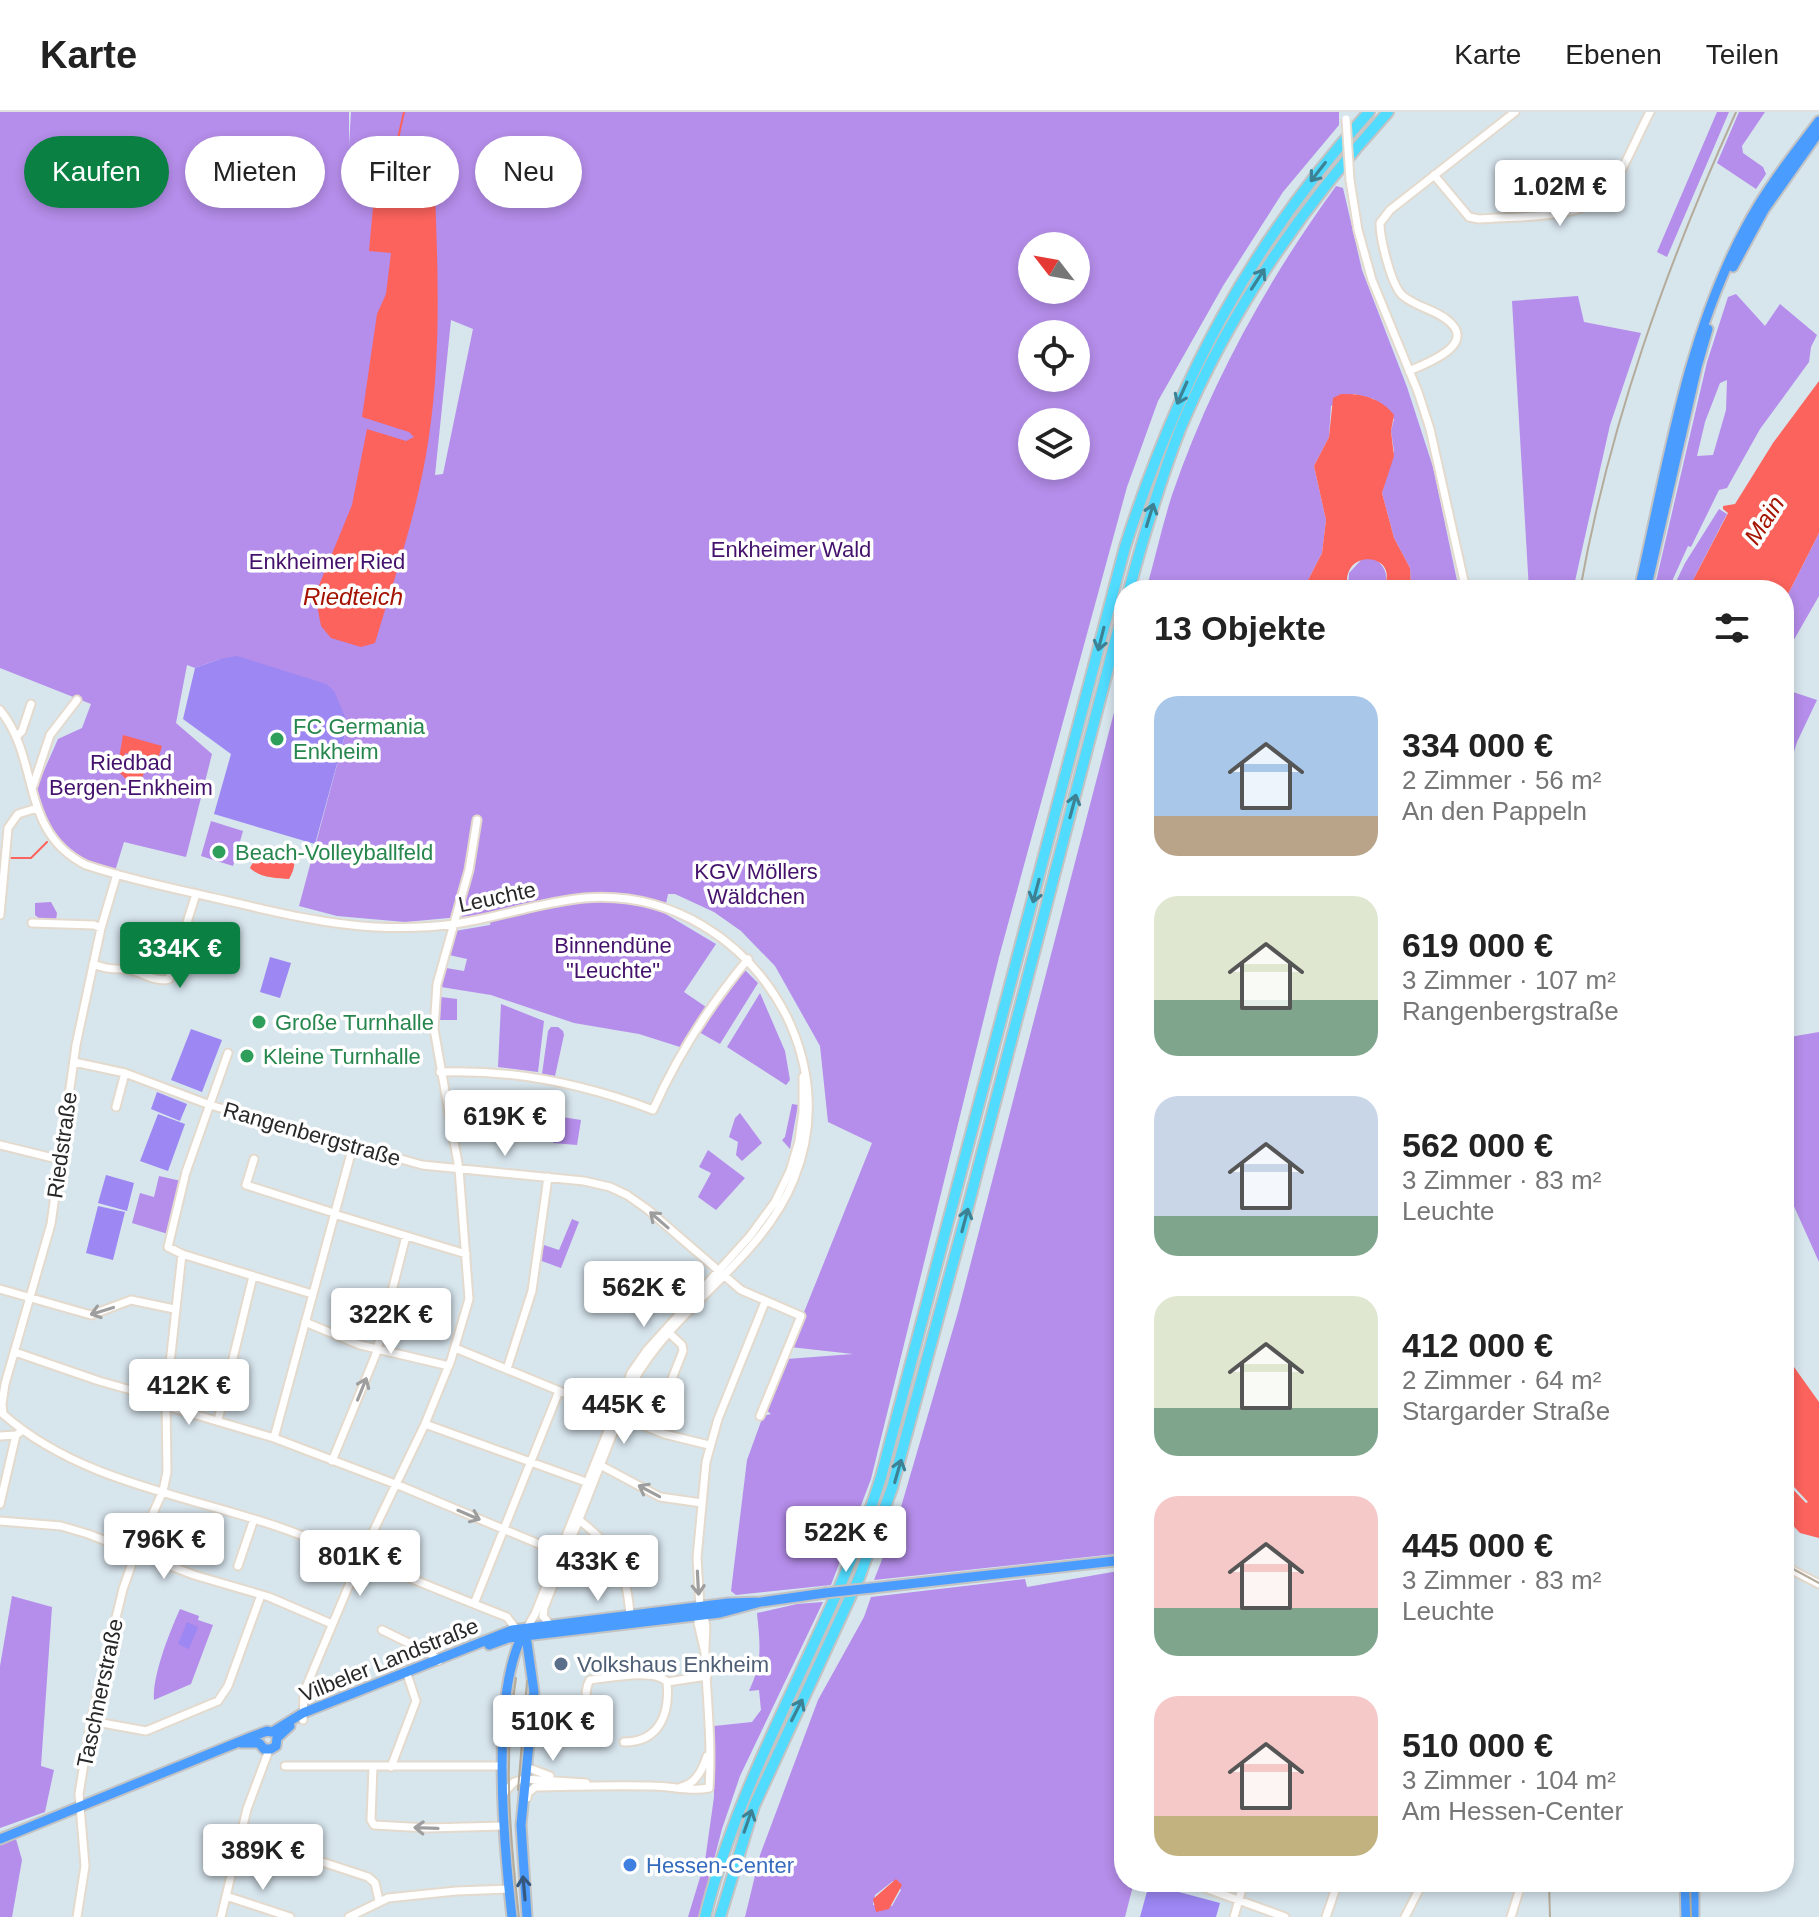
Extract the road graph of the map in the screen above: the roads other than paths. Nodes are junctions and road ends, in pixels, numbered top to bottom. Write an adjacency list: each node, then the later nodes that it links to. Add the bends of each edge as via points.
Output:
1 (1369, 112): 11 (highway, one-way to 11, via 1294,202 1240,283 1191,373 1155,458)
2 (1388, 112): 12 (highway, one-way to 2, via 1172,451 1225,336 1303,214)
3 (1515, 112): 8 (street)
4 (1650, 112): 8 (street, via 1611,187 1578,210 1469,217)
5 (1346, 115): 10 (street, bridge, via 1358,230 1374,286)
6 (1819, 121): 9 (main road, via 1777,177)
7 (1819, 132): 9 (main road)
8 (1434, 175): 10 (street, via 1380,223 1399,291 1447,319 1455,331 1454,345 1445,355)
9 (1750, 226): 14 (main road, via 1717,288 1697,345); 15 (main road, via 1704,343)
10 (1409, 371): 13 (street, via 1430,429)
11 (1116, 580)
12 (1132, 580)
13 (1464, 580)
14 (1641, 580)
15 (1648, 580)
16 (1114, 589): 153 (highway, one-way to 153, via 871,1509 743,1797)
17 (1114, 646): 154 (highway, one-way to 17, via 754,1806 859,1578 892,1488)
18 (77, 700): 22 (street, via 50,735)
19 (31, 704): 21 (street)
20 (0, 710): 21 (street, Leuchte)
21 (16, 737): 22 (street, Leuchte)
22 (31, 790): 23 (street, Leuchte)
23 (37, 808): 25 (street, Leuchte, via 45,830 63,852); 27 (street, via 18,814 8,828)
24 (477, 820): 29 (street)
25 (117, 874): 26 (street, Leuchte); 30 (street, Riedstraße)
26 (196, 894): 29 (street, Leuchte, via 360,926); 34 (street, via 171,978)
27 (0, 915)
28 (32, 923): 30 (street)
29 (453, 925): 32 (street, Leuchte, via 570,900 628,899 695,920); 37 (street, via 435,990)
30 (101, 928): 33 (street, Riedstraße)
31 (136, 940): 34 (street, via 156,946)
32 (748, 959): 37 (street, via 681,1051 653,1110 549,1079); 51 (street, Leuchte, via 773,992 796,1039 804,1071 802,1123 798,1160 772,1207)
33 (93, 964): 34 (street); 36 (street, Riedstraße)
34 (147, 976)
35 (228, 1053): 39 (street)
36 (74, 1062): 38 (street, Rangenbergstraße); 44 (street, Riedstraße)
37 (440, 1072): 45 (street)
38 (125, 1073): 39 (street, Rangenbergstraße); 40 (street)
39 (210, 1105): 42 (street, Rangenbergstraße); 49 (street, via 169,1243)
40 (116, 1107)
41 (0, 1145): 44 (street)
42 (353, 1146): 45 (street, Rangenbergstraße); 47 (street)
43 (254, 1159): 47 (street, via 246,1185)
44 (61, 1160): 55 (street, Riedstraße)
45 (459, 1169): 46 (street, Rangenbergstraße); 50 (street)
46 (548, 1177): 51 (street, Rangenbergstraße, one-way to 46, via 627,1195 598,1184); 64 (street, via 532,1291)
47 (334, 1213): 48 (street); 54 (street)
48 (406, 1236): 50 (street); 60 (street)
49 (182, 1254): 52 (street); 57 (street, Taschnerstraße)
50 (466, 1254): 61 (street, via 469,1299)
51 (720, 1273): 56 (street, Rangenbergstraße); 59 (street, Leuchte)
52 (253, 1276): 54 (street); 71 (street)
53 (0, 1289): 55 (street)
54 (312, 1294): 58 (street)
55 (30, 1299): 57 (street, one-way to 55, via 133,1300 94,1316); 62 (street, Riedstraße)
56 (765, 1302): 70 (street, Rangenbergstraße, via 801,1316); 77 (street)
57 (174, 1309): 67 (street, Taschnerstraße)
58 (305, 1322): 60 (street); 76 (street)
59 (667, 1332): 69 (street, Leuchte, via 634,1367); 73 (street, via 683,1351)
60 (377, 1348): 63 (street); 79 (street, one-way to 60)
61 (455, 1348): 63 (street); 64 (street)
62 (15, 1352): 65 (street, Riedstraße); 67 (street)
63 (449, 1366): 72 (street)
64 (507, 1369): 66 (street)
65 (3, 1383): 68 (street, Riedstraße)
66 (559, 1391): 69 (street); 78 (street)
67 (166, 1403): 71 (street); 83 (street, Taschnerstraße)
68 (2, 1414): 74 (street)
69 (616, 1414): 73 (street); 80 (street, Leuchte); 81 (street, Leuchte)
70 (760, 1416)
71 (218, 1420): 76 (street)
72 (425, 1424): 78 (street); 82 (street)
73 (652, 1429): 77 (street)
74 (20, 1433): 75 (street); 83 (street, via 96,1470); 85 (street)
75 (0, 1436)
76 (274, 1438): 79 (street)
77 (709, 1445): 84 (street)
78 (531, 1460): 81 (street); 89 (street)
79 (332, 1461): 82 (street)
80 (600, 1465): 84 (street, one-way to 80, via 660,1497); 87 (street, Leuchte)
81 (586, 1482): 91 (street, Leuchte)
82 (396, 1486): 89 (street, one-way to 89); 92 (street)
83 (163, 1491): 86 (street); 90 (street, Taschnerstraße)
84 (702, 1503): 102 (street, one-way to 102, via 697,1558)
85 (0, 1504)
86 (254, 1519): 92 (street); 94 (street)
87 (579, 1520): 98 (street, Leuchte); 101 (street, via 615,1554 627,1584)
88 (0, 1521): 90 (street, via 61,1526)
89 (504, 1530): 91 (street); 100 (street)
90 (135, 1552): 97 (street); 115 (street, Taschnerstraße)
91 (558, 1552): 98 (street, Leuchte)
92 (360, 1559): 100 (street); 103 (street)
93 (1114, 1561): 99 (main road, Vilbeler Landstraße, bridge)
94 (238, 1566)
95 (1794, 1571): 96 (street)
96 (1819, 1584)
97 (261, 1595): 103 (street); 115 (street, via 218,1701 146,1731)
98 (544, 1599): 104 (street, Leuchte, via 543,1613); 106 (street, Leuchte)
99 (761, 1602): 102 (main road, Vilbeler Landstraße); 102 (main road, Vilbeler Landstraße)
100 (474, 1604): 106 (street, via 507,1617)
101 (630, 1616): 102 (main road, Vilbeler Landstraße); 104 (main road, Vilbeler Landstraße)
102 (701, 1618): 106 (main road, Vilbeler Landstraße); 111 (street)
103 (332, 1624): 113 (street, via 303,1696)
104 (550, 1625): 106 (main road, Vilbeler Landstraße)
105 (382, 1630): 109 (street)
106 (522, 1632): 107 (main road, Vilbeler Landstraße); 108 (main road); 109 (main road, Vilbeler Landstraße); 125 (main road, via 534,1692)
107 (496, 1642): 108 (main road); 109 (main road, Vilbeler Landstraße)
108 (515, 1652): 123 (main road)
109 (439, 1661): 110 (main road, Vilbeler Landstraße)
110 (407, 1674): 113 (main road, Vilbeler Landstraße); 124 (street, via 416,1701)
111 (707, 1676): 112 (street); 119 (street)
112 (667, 1682): 114 (street, via 653,1674 590,1680); 118 (street, via 668,1705 660,1726 644,1738)
113 (303, 1717): 116 (main road, Vilbeler Landstraße)
114 (586, 1720)
115 (91, 1721): 131 (street, Taschnerstraße)
116 (275, 1735): 117 (main road, Vilbeler Landstraße, via 265,1732); 120 (main road, Vilbeler Landstraße, via 276,1746)
117 (260, 1739): 120 (main road); 131 (main road, Vilbeler Landstraße, via 239,1742)
118 (624, 1742)
119 (711, 1746): 129 (street, via 702,1769); 129 (street, via 709,1788)
120 (269, 1750): 133 (street)
121 (285, 1766): 122 (street)
122 (373, 1766): 124 (street); 132 (street, one-way to 122, via 374,1825)
123 (503, 1766): 124 (street); 130 (main road)
124 (391, 1767)
125 (526, 1767): 126 (main road); 127 (street)
126 (524, 1779): 127 (street); 130 (street); 135 (main road)
127 (564, 1779): 128 (street)
128 (594, 1784): 129 (street); 135 (street, via 530,1790)
129 (685, 1786)
130 (503, 1794): 132 (main road)
131 (80, 1806): 134 (main road, Vilbeler Landstraße); 147 (street, Taschnerstraße, via 85,1866)
132 (504, 1826): 136 (main road)
133 (240, 1835): 144 (street); 146 (street, via 368,1877)
134 (0, 1839)
135 (521, 1844): 152 (main road, one-way to 135)
136 (509, 1889): 146 (street); 151 (main road)
137 (1216, 1892): 145 (street)
138 (1241, 1892): 145 (street)
139 (1335, 1892): 157 (street)
140 (1418, 1892): 158 (street)
141 (1519, 1892): 159 (street)
142 (1685, 1892): 160 (main road)
143 (1694, 1892): 161 (main road)
144 (226, 1896): 148 (street); 149 (street)
145 (1238, 1900): 155 (street); 156 (street)
146 (379, 1901): 150 (street)
147 (77, 1917)
148 (221, 1917)
149 (290, 1917)
150 (349, 1917)
151 (512, 1917)
152 (527, 1917)
153 (705, 1917)
154 (720, 1917)
155 (1234, 1917)
156 (1285, 1917)
157 (1326, 1917)
158 (1405, 1917)
159 (1511, 1917)
160 (1686, 1917)
161 (1694, 1917)

